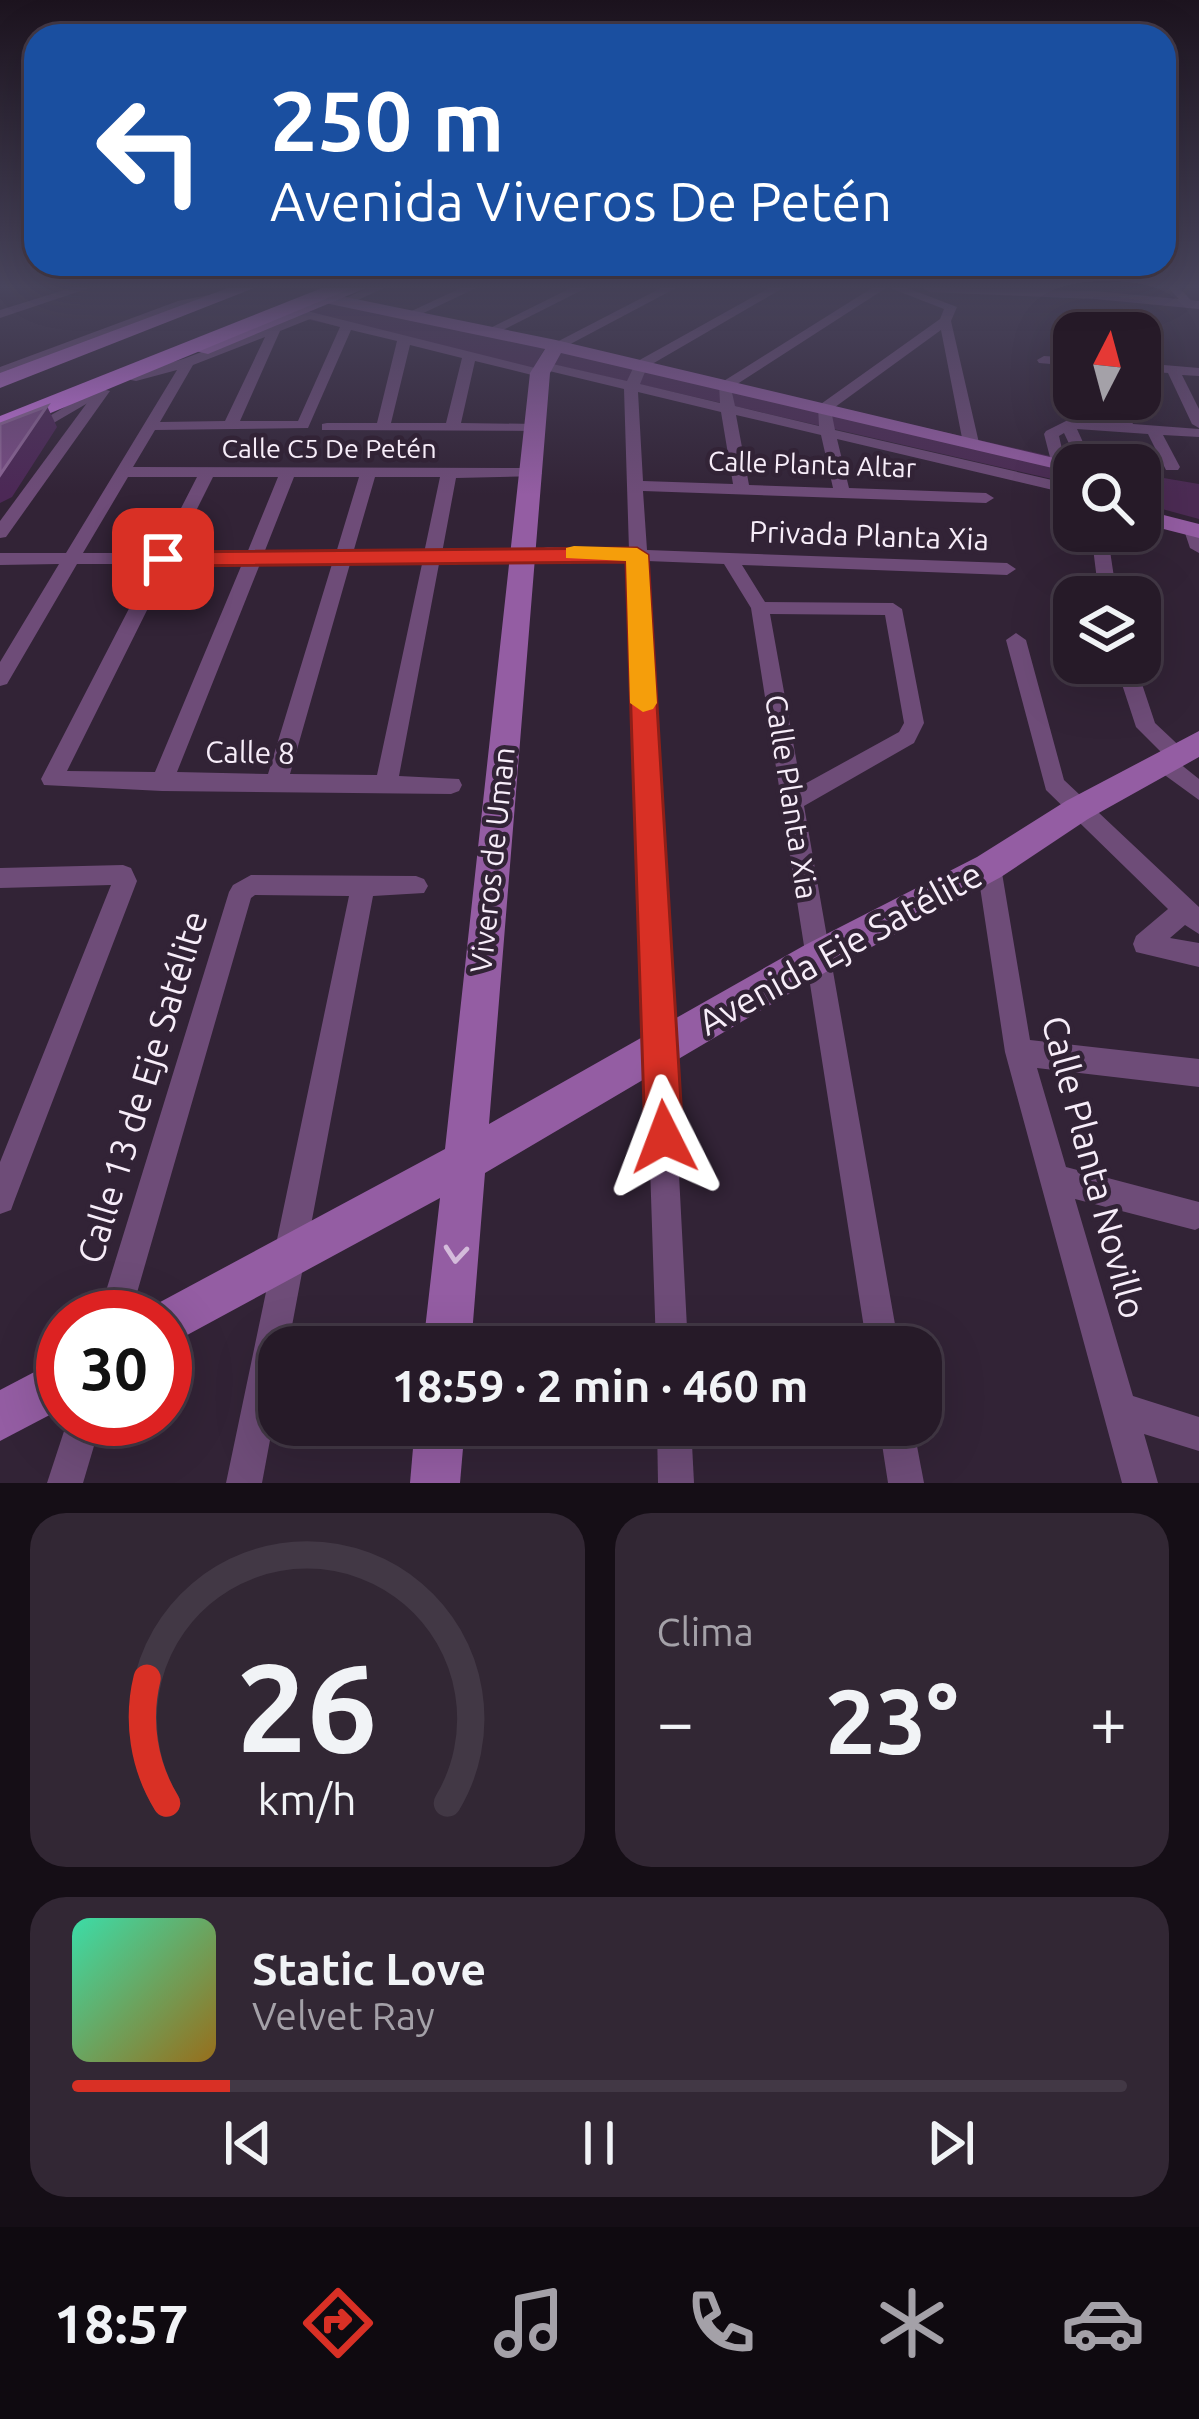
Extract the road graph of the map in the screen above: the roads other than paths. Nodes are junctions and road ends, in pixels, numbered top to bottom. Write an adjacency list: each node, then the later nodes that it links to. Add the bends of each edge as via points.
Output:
1 (45, 357): 20 (main road)
2 (54, 357): 30 (main road)
3 (109, 357): 34 (highway)
4 (159, 357): 37 (highway)
5 (179, 357): 49 (highway)
6 (188, 357): 29 (main road)
7 (199, 357): 22 (street)
8 (268, 357): 40 (street)
9 (333, 357): 40 (street, via 305,424)
10 (400, 357): 45 (street)
11 (469, 357): 46 (street)
12 (485, 357): 23 (street)
13 (538, 357): 23 (street)
14 (555, 357): 23 (street)
15 (655, 357): 24 (street)
16 (770, 357): 31 (street)
17 (891, 357): 36 (street)
18 (956, 357): 52 (street)
19 (1044, 360): 21 (street)
20 (30, 361): 27 (street)
21 (1053, 361)
22 (188, 362): 29 (street); 42 (street)
23 (547, 362): 24 (street); 32 (street); 47 (street, Viveros de Uman)
24 (641, 365): 31 (street); 32 (street)
25 (1161, 369): 26 (street)
26 (1173, 370): 28 (street); 48 (street)
27 (0, 372)
28 (1199, 372)
29 (136, 377): 33 (main road)
30 (0, 381)
31 (724, 386): 35 (street); 36 (street)
32 (631, 389): 35 (street); 64 (street)
33 (100, 392): 41 (lane); 49 (main road); 69 (street)
34 (0, 400)
35 (728, 409): 51 (street); 65 (street)
36 (823, 409): 51 (street); 52 (street)
37 (0, 414)
38 (1124, 420): 44 (street)
39 (1068, 424): 44 (street); 53 (street, via 1052,434); 54 (street)
40 (231, 425): 42 (street)
41 (39, 426)
42 (153, 426): 57 (street)
43 (327, 427): 45 (street)
44 (1127, 427): 50 (street)
45 (382, 428): 46 (street)
46 (452, 428): 47 (street)
47 (537, 428): 62 (street, Viveros de Uman)
48 (1199, 428): 50 (street)
49 (0, 429)
50 (1153, 429): 56 (street)
51 (830, 433): 63 (street); 66 (street)
52 (971, 443): 55 (street)
53 (1059, 444)
54 (1069, 444)
55 (1053, 456)
56 (1172, 467)
57 (125, 472): 58 (street, Calle C5 De Petén); 75 (street)
58 (207, 473): 59 (street, Calle C5 De Petén); 76 (street)
59 (288, 473): 60 (street, Calle C5 De Petén); 78 (street)
60 (368, 473): 61 (street, Calle C5 De Petén); 79 (street)
61 (449, 473): 62 (street, Calle C5 De Petén); 77 (street)
62 (534, 473): 73 (street, Viveros de Uman)
63 (1053, 485)
64 (637, 487): 65 (street, Calle Planta Altar); 71 (street)
65 (742, 490): 66 (street, Calle Planta Altar)
66 (842, 494): 67 (street, Calle Planta Altar)
67 (986, 498)
68 (1161, 523): 70 (street)
69 (0, 532)
70 (1197, 536)
71 (637, 555): 72 (street); 73 (street); 100 (street)
72 (728, 557): 80 (street, Privada Planta Xia); 81 (street, Calle Planta Xia)
73 (524, 558): 77 (street); 103 (street, Viveros de Uman)
74 (0, 559): 75 (street)
75 (71, 559): 76 (street); 83 (street)
76 (163, 559): 78 (street); 86 (street, Calle 8, via 52,775)
77 (431, 559): 79 (street); 88 (street)
78 (253, 560): 79 (street); 86 (street)
79 (343, 560): 87 (street)
80 (1007, 569)
81 (760, 608): 91 (street, Calle Planta Xia); 91 (street, via 893,609 911,701 907,737)
82 (1016, 640): 92 (street, via 1054,784)
83 (0, 679)
84 (1132, 684): 85 (street, via 1146,727)
85 (1180, 753): 90 (street); 92 (street, Avenida Eje Satélite)
86 (162, 782): 87 (street, Calle 8)
87 (276, 784): 88 (street, Calle 8)
88 (386, 785): 89 (street, Calle 8)
89 (451, 785)
90 (1199, 791)
91 (792, 802): 99 (street, Calle Planta Xia)
92 (1077, 811): 93 (street, Avenida Eje Satélite); 97 (street)
93 (989, 867): 99 (street, Avenida Eje Satélite); 101 (street, Calle Planta Novillo)
94 (2, 877): 105 (street, via 123,874 125,881)
95 (363, 885): 96 (street); 107 (street); 108 (street, Calle 13 de Eje Satélite, via 251,885 242,892)
96 (416, 886)
97 (1192, 916): 98 (street, via 1145,944)
98 (1199, 955)
99 (818, 957): 100 (street, Avenida Eje Satélite); 112 (street, Calle Planta Xia)
100 (658, 1049): 103 (street, Avenida Eje Satélite); 111 (street)
101 (1019, 1052): 102 (street); 104 (street, Calle Planta Novillo)
102 (1199, 1073)
103 (465, 1161): 107 (street, Avenida Eje Satélite); 110 (street, Viveros de Uman, one-way to 110)
104 (1052, 1178): 106 (street); 114 (street, Calle Planta Novillo)
105 (0, 1199)
106 (1196, 1215)
107 (289, 1256): 109 (street, Avenida Eje Satélite); 122 (street)
108 (122, 1290)
109 (192, 1309)
110 (449, 1326)
111 (671, 1326)
112 (880, 1326)
113 (36, 1397): 115 (street)
114 (1118, 1409): 116 (street); 126 (street, Calle Planta Novillo)
115 (0, 1417)
116 (1199, 1434)
117 (77, 1446): 121 (street)
118 (438, 1446): 123 (street)
119 (675, 1446): 124 (street)
120 (900, 1446): 125 (street)
121 (65, 1483)
122 (244, 1483)
123 (434, 1483)
124 (676, 1483)
125 (906, 1483)
126 (1140, 1483)

